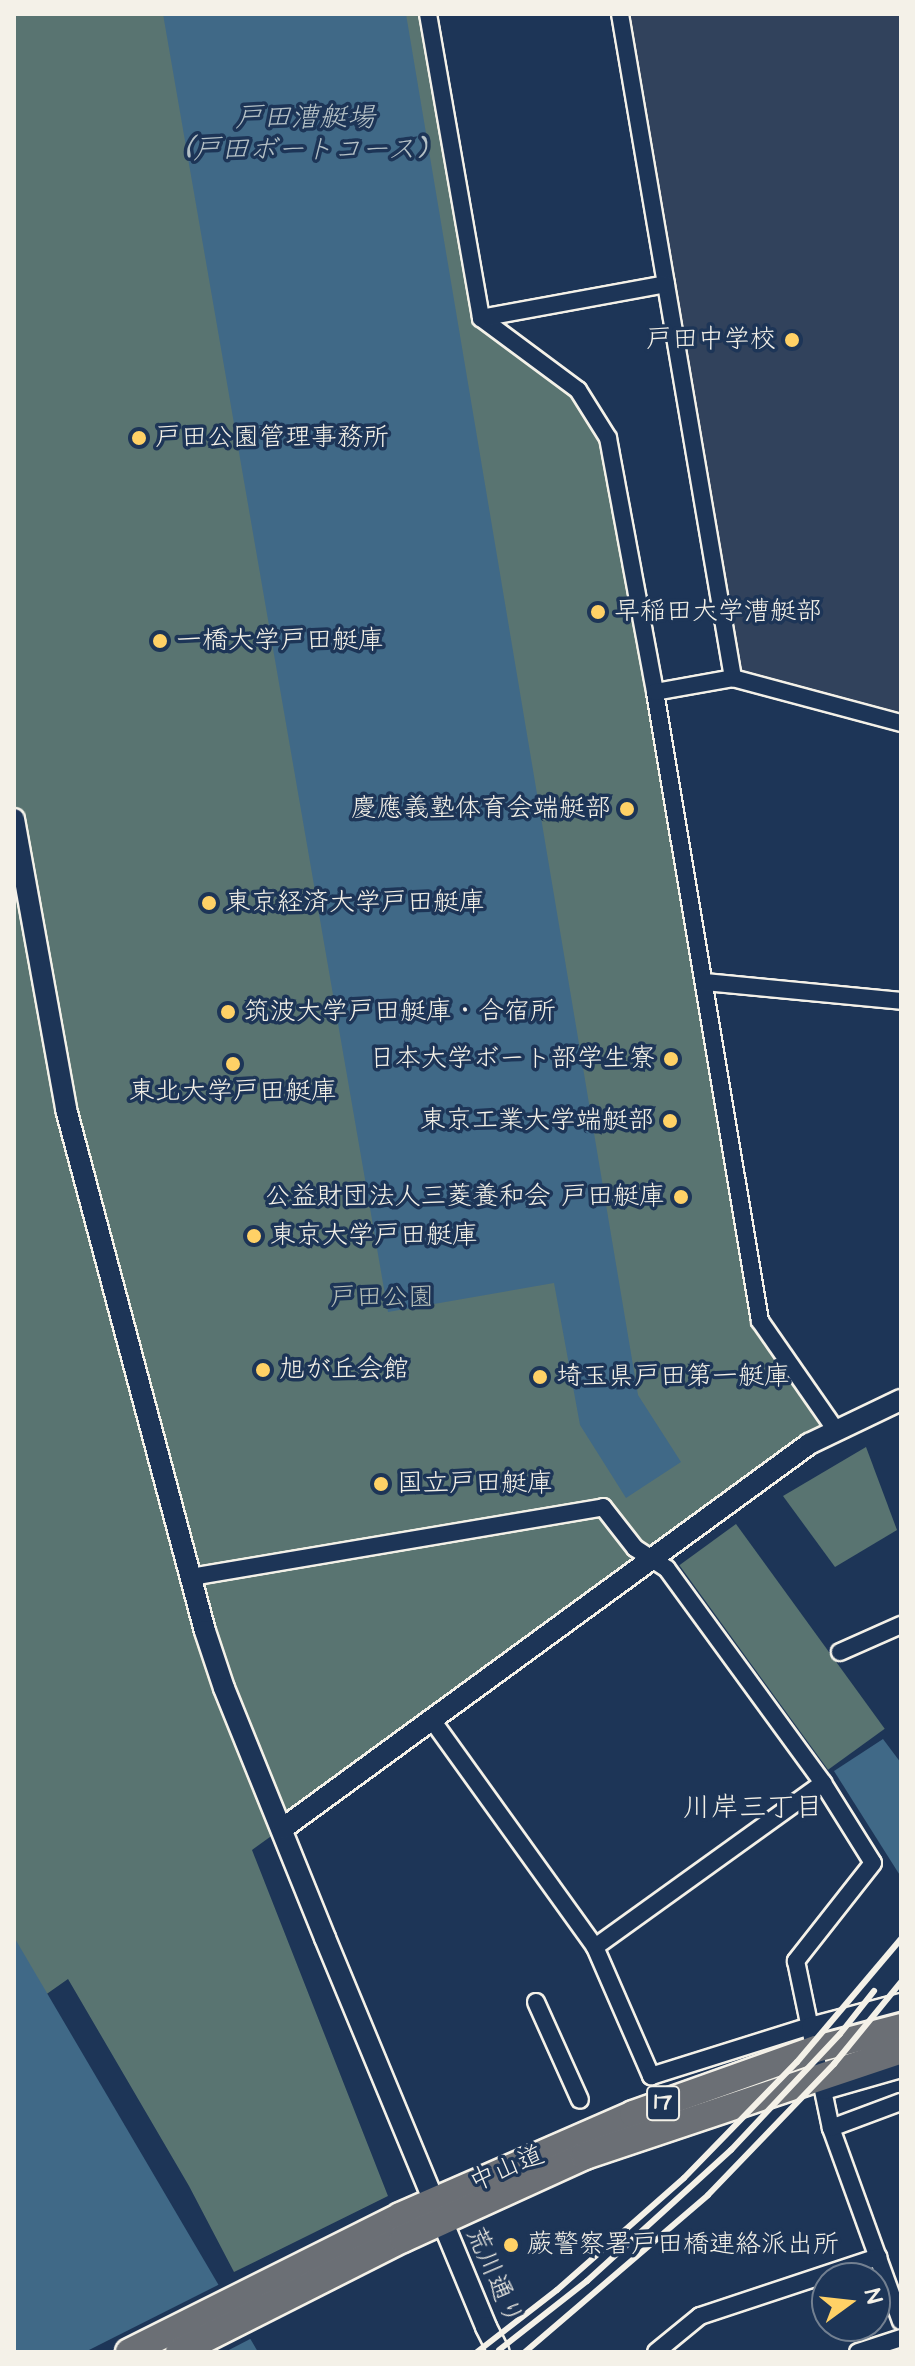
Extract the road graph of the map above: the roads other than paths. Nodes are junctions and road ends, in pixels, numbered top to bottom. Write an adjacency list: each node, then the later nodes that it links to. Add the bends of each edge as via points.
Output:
1 (428, 14): 4 (street)
2 (620, 14): 3 (street)
3 (666, 284): 4 (street); 5 (street)
4 (481, 318): 6 (street, via 578,390 608,438)
5 (733, 678): 6 (street); 7 (street)
6 (655, 692): 9 (street)
7 (901, 723)
8 (14, 819): 14 (street, 荒川通り, via 66,1109)
9 (705, 982): 10 (street); 12 (street, via 760,1321)
10 (901, 1001)
11 (901, 1400): 12 (street)
12 (835, 1429): 13 (street)
13 (652, 1559): 14 (street, via 635,1548 603,1507); 17 (street); 18 (street, via 667,1569)
14 (191, 1577): 19 (street, 荒川通り, via 224,1688)
15 (901, 1625): 16 (street)
16 (840, 1652)
17 (432, 1720): 19 (street); 20 (street)
18 (823, 1783): 20 (street); 25 (street, via 873,1863 796,1961)
19 (282, 1829): 30 (street, 荒川通り)
20 (595, 1947): 25 (street, via 651,2076)
21 (536, 2002): 27 (street)
22 (901, 2002): 25 (street)
23 (901, 2027): 25 (highway, 中山道 / 17)
24 (901, 2050): 25 (highway, 中山道 / 17)
25 (818, 2060): 26 (street); 29 (street); 30 (highway, 中山道 / 17, via 633,2114)
26 (901, 2069)
27 (580, 2100)
28 (901, 2102): 29 (street)
29 (831, 2128): 32 (street)
30 (438, 2211): 31 (highway, 中山道 / 17); 37 (street, 荒川通り)
31 (399, 2229): 35 (highway, 中山道 / 17); 36 (highway, 中山道 / 17)
32 (878, 2257): 33 (street); 38 (street, via 700,2316)
33 (901, 2321)
34 (901, 2338): 39 (street)
35 (129, 2352)
36 (179, 2352)
37 (499, 2352)
38 (656, 2352)
39 (858, 2352)

